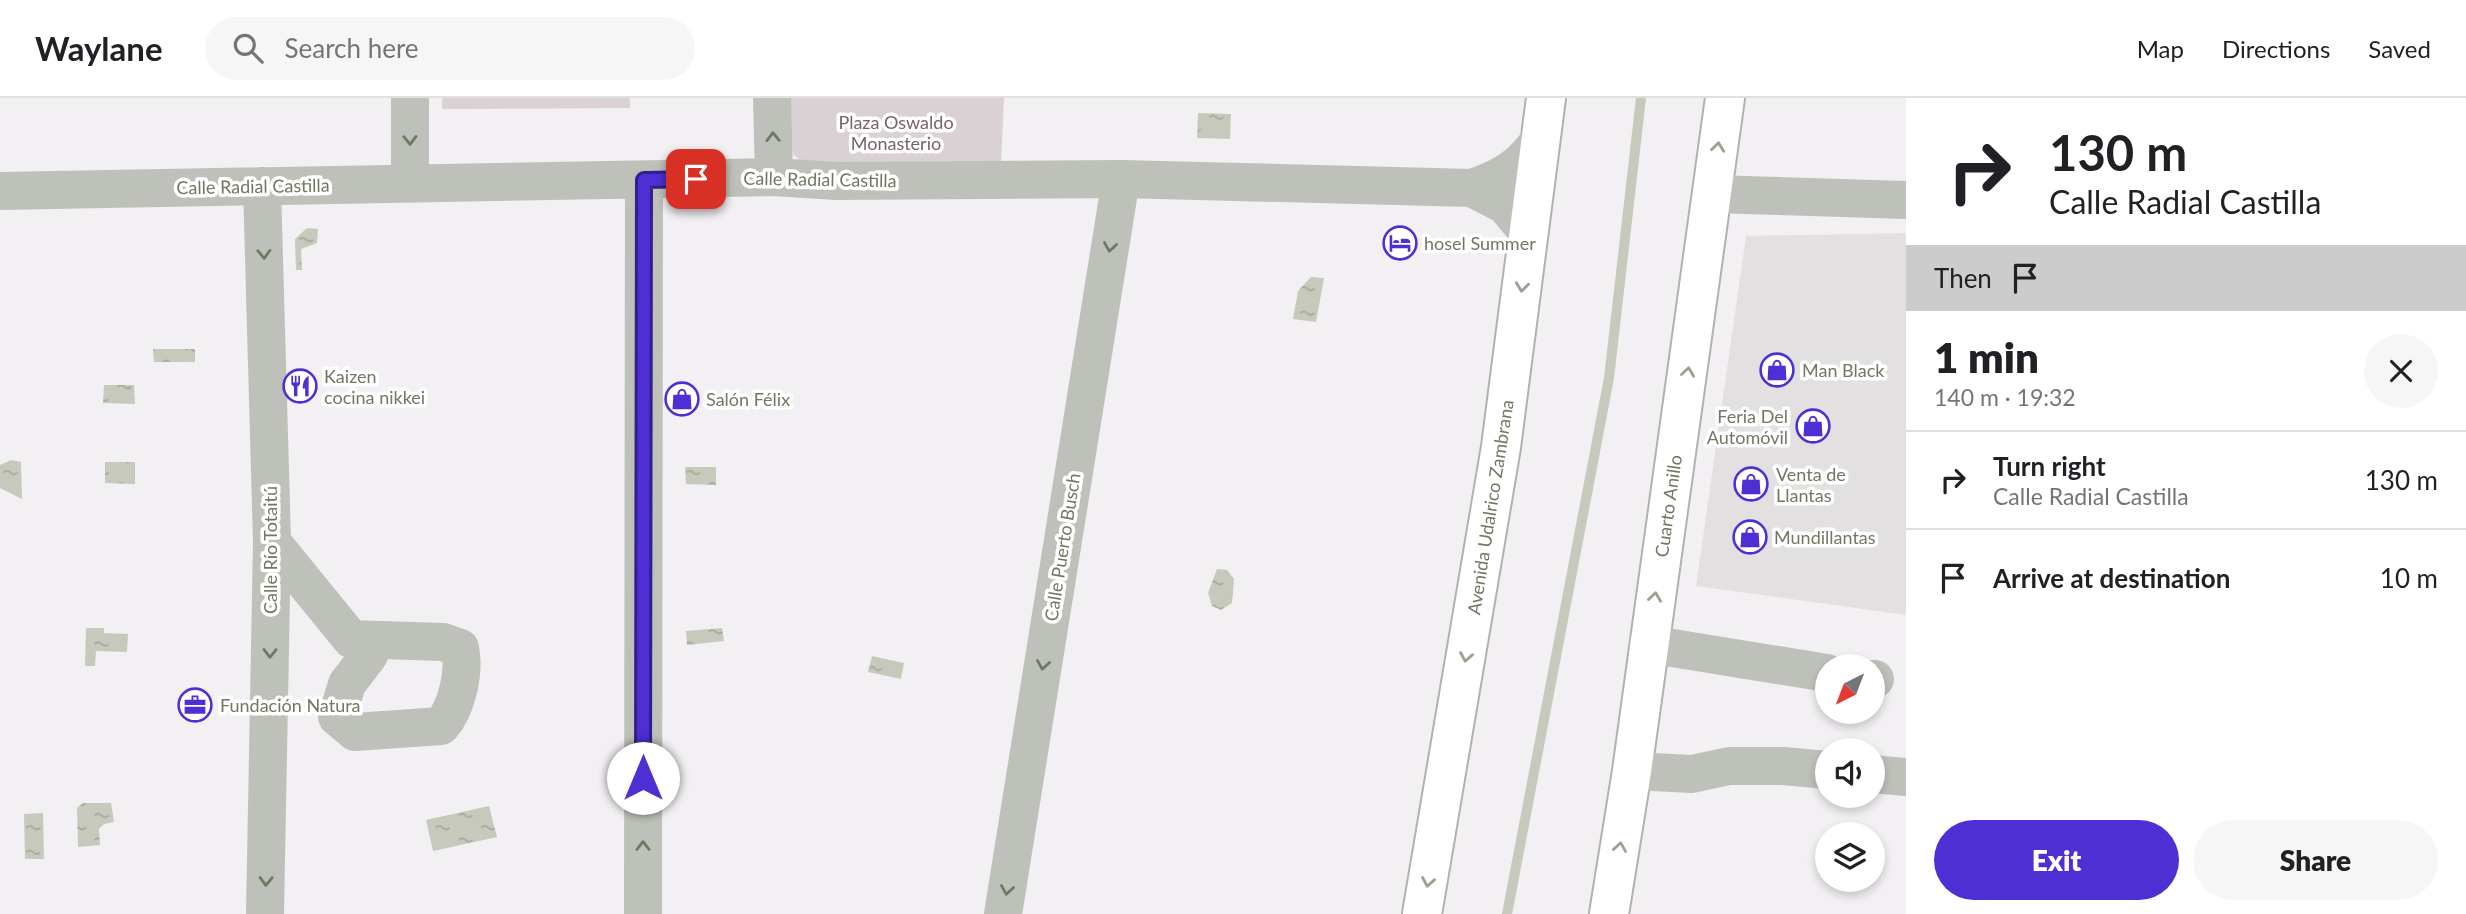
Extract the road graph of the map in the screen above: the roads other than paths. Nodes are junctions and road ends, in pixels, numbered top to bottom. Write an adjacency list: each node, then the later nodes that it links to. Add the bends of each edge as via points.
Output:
1 (410, 98): 9 (street, one-way to 9)
2 (772, 98): 6 (street, one-way to 2)
3 (1546, 98): 5 (highway, Avenida Udalrico Zambrana)
4 (1725, 98): 13 (highway, Cuarto Anillo, one-way to 4)
5 (1541, 138): 11 (street, Calle Radial Castilla, via 1513,171); 15 (highway, Avenida Udalrico Zambrana)
6 (774, 177): 7 (street, Calle Radial Castilla); 8 (street, Calle Radial Castilla)
7 (644, 180): 9 (street, Calle Radial Castilla); 25 (street, one-way to 7)
8 (1121, 180): 11 (street, Calle Radial Castilla); 26 (street, Calle Puerto Busch, one-way to 26)
9 (410, 183): 10 (street, Calle Radial Castilla)
10 (262, 186): 12 (street, Calle Radial Castilla); 16 (street, Calle Río Totaitú, one-way to 16)
11 (1472, 188): 15 (street, Calle Radial Castilla, via 1505,205)
12 (0, 191)
13 (1712, 194): 14 (street); 18 (highway, Cuarto Anillo, one-way to 13)
14 (1906, 200)
15 (1529, 234): 27 (highway, Avenida Udalrico Zambrana, one-way to 27, via 1501,447)
16 (272, 542): 17 (street, via 351,639); 24 (street, Calle Río Totaitú, one-way to 24)
17 (375, 640)
18 (1648, 644): 19 (street); 21 (highway, Cuarto Anillo)
19 (1815, 671)
20 (1815, 769): 21 (street, via 1783,765 1730,766 1692,774)
21 (1632, 771): 28 (highway, Cuarto Anillo, one-way to 21)
22 (1885, 775): 23 (street)
23 (1906, 777)
24 (265, 914)
25 (643, 914)
26 (1003, 914)
27 (1422, 914)
28 (1609, 914)

